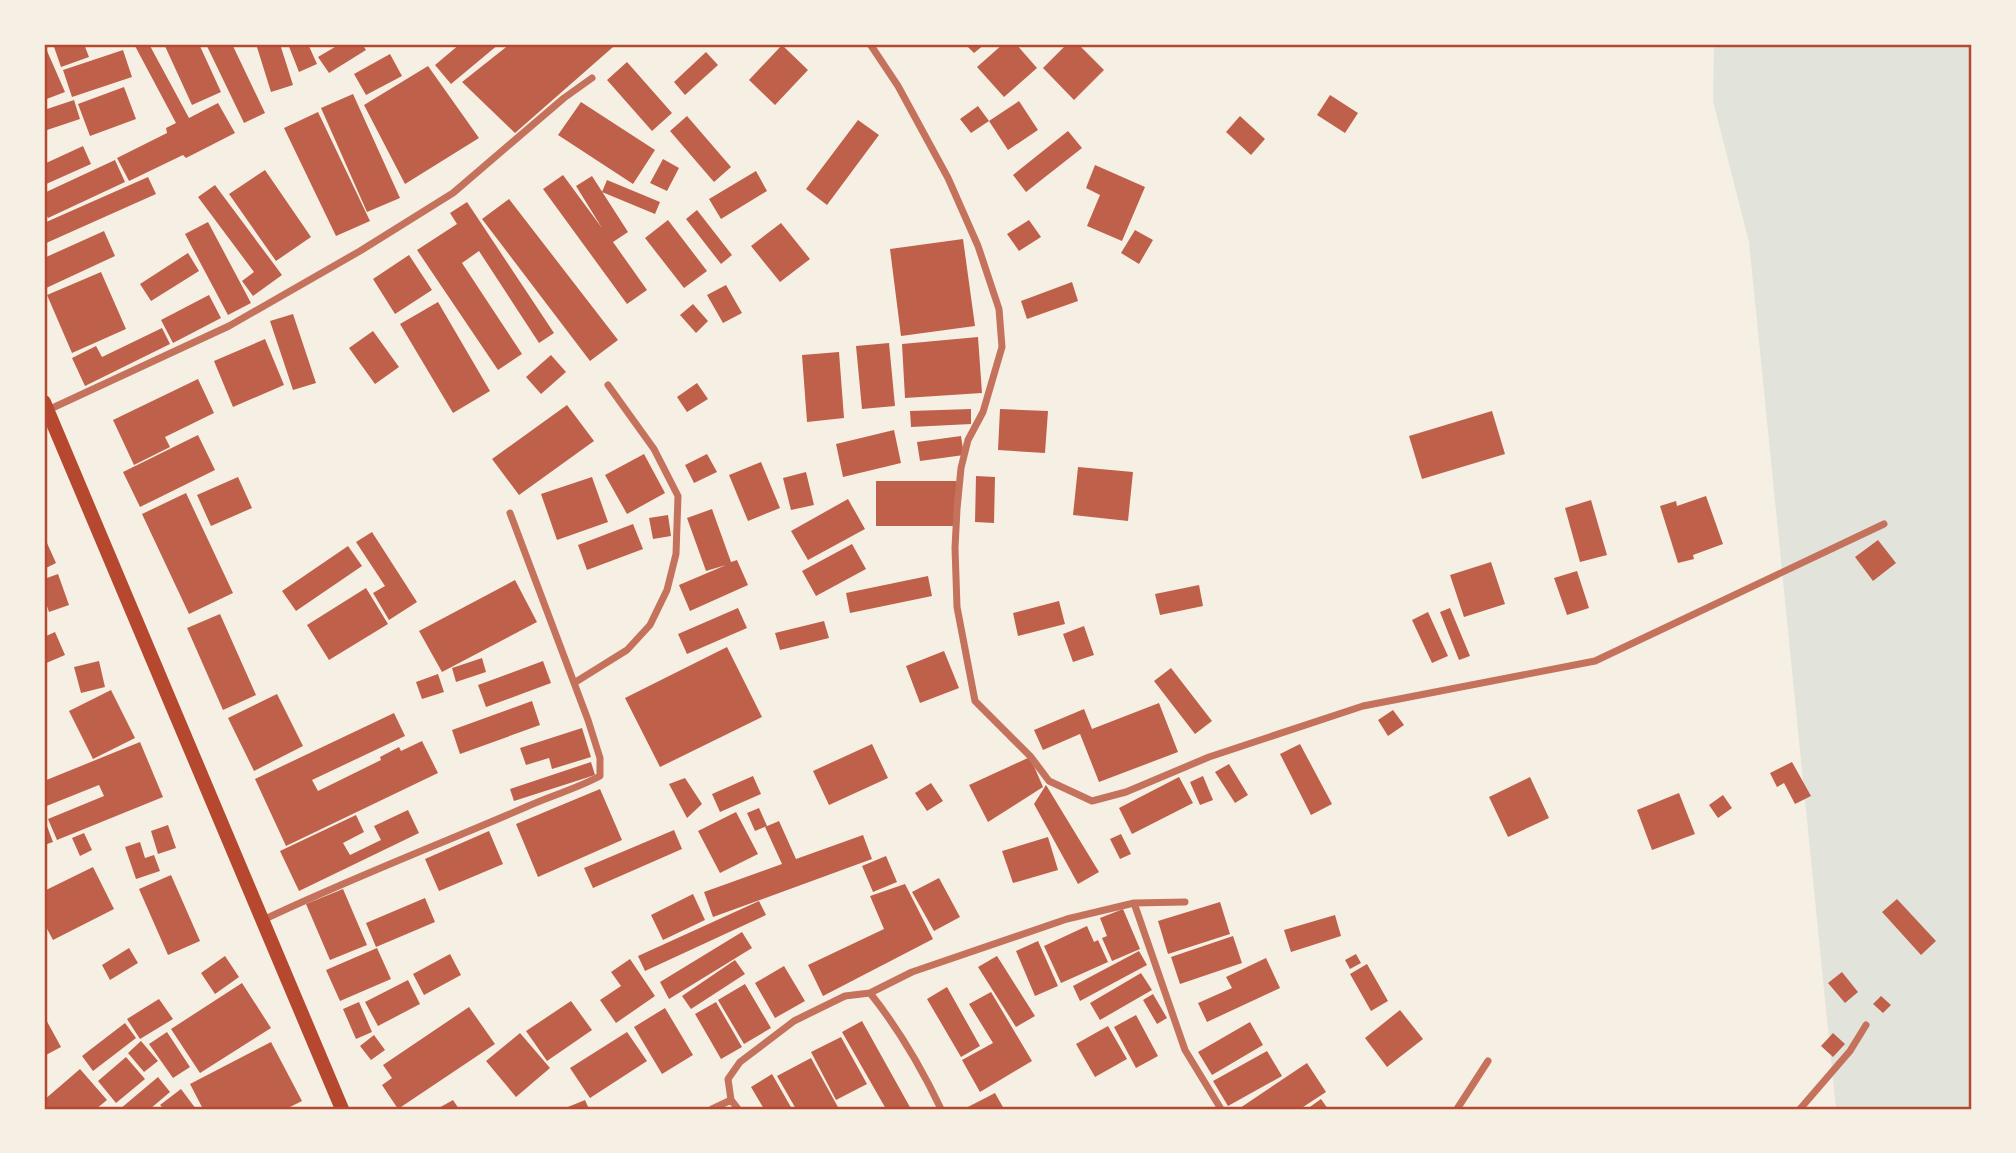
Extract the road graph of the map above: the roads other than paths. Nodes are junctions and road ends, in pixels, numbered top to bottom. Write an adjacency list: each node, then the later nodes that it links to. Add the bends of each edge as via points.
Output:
1 (870, 44): 6 (street, via 948,177 999,309 1002,347 961,468 955,548 957,607 975,701 1049,781 1092,801 1363,706 1595,661)
2 (592, 78): 4 (street, via 453,193 360,251 229,326)
3 (608, 385): 7 (street, via 654,449 678,496 676,554 667,590 650,625 627,650)
4 (45, 408): 10 (main road)
5 (510, 513): 7 (street)
6 (1884, 524)
7 (574, 683): 10 (street, via 600,758 600,776)
8 (1185, 902): 9 (street)
9 (1134, 903): 11 (street, via 1068,919 950,958); 19 (street, via 1185,1050)
10 (263, 920): 15 (main road)
11 (870, 993): 14 (street, via 845,996 794,1021 740,1062 729,1079); 18 (street, via 887,1014)
12 (1866, 1025): 21 (street)
13 (1488, 1061): 20 (street)
14 (732, 1100): 16 (street); 17 (street)
15 (342, 1109)
16 (712, 1109)
17 (737, 1109)
18 (941, 1109)
19 (1221, 1109)
20 (1457, 1109)
21 (1800, 1109)

